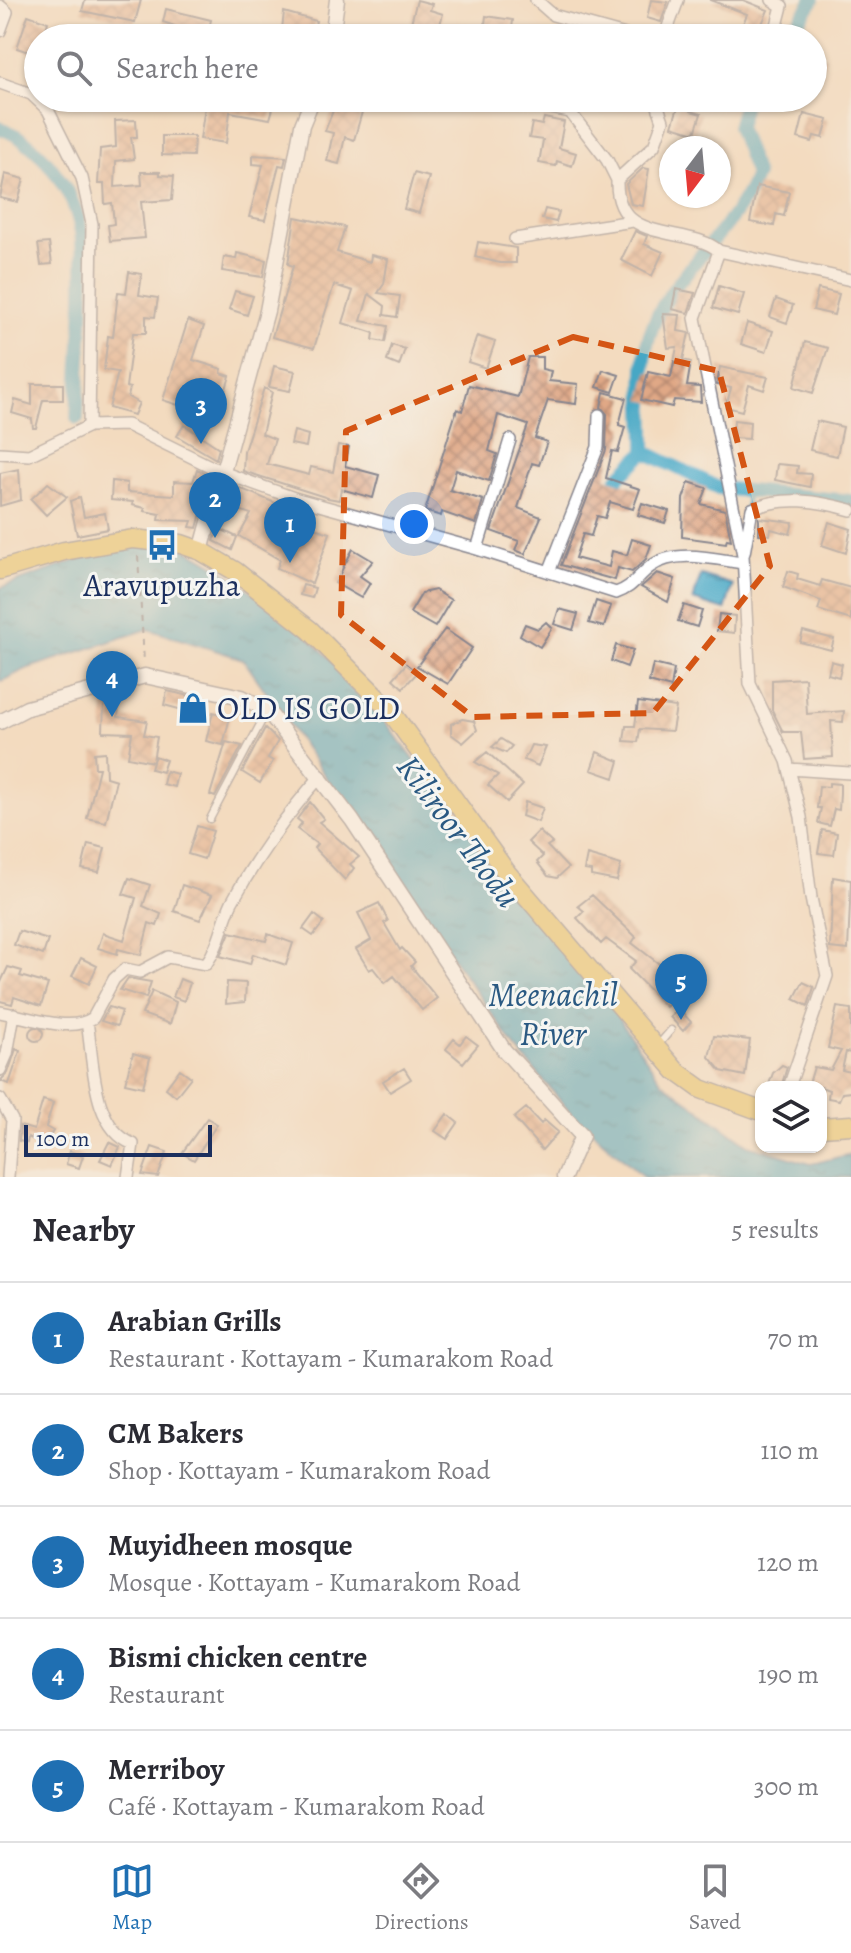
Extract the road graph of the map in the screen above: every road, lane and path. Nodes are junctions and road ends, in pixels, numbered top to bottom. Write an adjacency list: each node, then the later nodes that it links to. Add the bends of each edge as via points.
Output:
1 (337, 0): 6 (street)
2 (536, 0): 7 (street, via 553,15)
3 (678, 0): 8 (street)
4 (772, 0): 9 (street, via 782,6)
5 (4, 4): 10 (street, via 7,12)
6 (334, 24)
7 (585, 24)
8 (669, 24)
9 (777, 24)
10 (0, 31)
11 (0, 83): 12 (street)
12 (24, 87)
13 (49, 112): 23 (street, via 82,178 92,224)
14 (307, 112): 26 (street, via 267,311)
15 (570, 112): 17 (street)
16 (660, 112): 17 (street, via 663,121 654,146)
17 (617, 180): 18 (street, via 617,192)
18 (633, 221): 19 (street); 20 (street, via 670,237 706,240)
19 (515, 239)
20 (718, 250): 21 (street); 31 (street, via 695,318)
21 (851, 280)
22 (599, 415): 33 (street, via 598,447)
23 (89, 426): 25 (street, via 29,455); 26 (street, via 127,425)
24 (510, 440): 29 (street)
25 (0, 453)
26 (222, 472): 29 (street, via 294,498); 30 (street)
27 (851, 510): 31 (street, via 820,501 767,502 752,509)
28 (137, 547): 34 (path)
29 (477, 549): 33 (street)
30 (201, 551): 32 (main road, via 160,540 111,541); 45 (main road, via 289,612 389,709 507,873)
31 (743, 559): 33 (street, via 698,556 653,564 630,589 616,593); 37 (street, via 750,684)
32 (0, 570)
33 (549, 572)
34 (145, 667)
35 (267, 710): 36 (street, via 242,697 145,676 27,708); 39 (street); 40 (lane)
36 (0, 722)
37 (789, 769): 38 (street); 47 (street, via 827,976)
38 (850, 773)
39 (321, 776): 43 (street, via 294,805 231,904 206,964 168,957 140,972 125,969); 54 (street, via 504,1050 582,1136)
40 (210, 819)
41 (0, 1012): 42 (street)
42 (14, 1014): 43 (street, via 59,1023); 46 (street)
43 (87, 1022): 53 (street, via 101,1104 113,1131 133,1144)
44 (671, 1030): 45 (lane)
45 (656, 1047): 49 (main road, via 701,1089)
46 (0, 1070)
47 (791, 1081)
48 (0, 1099): 52 (street, via 12,1120)
49 (755, 1109)
50 (851, 1125): 51 (main road)
51 (827, 1127)
52 (8, 1177)
53 (128, 1177)
54 (564, 1177)

